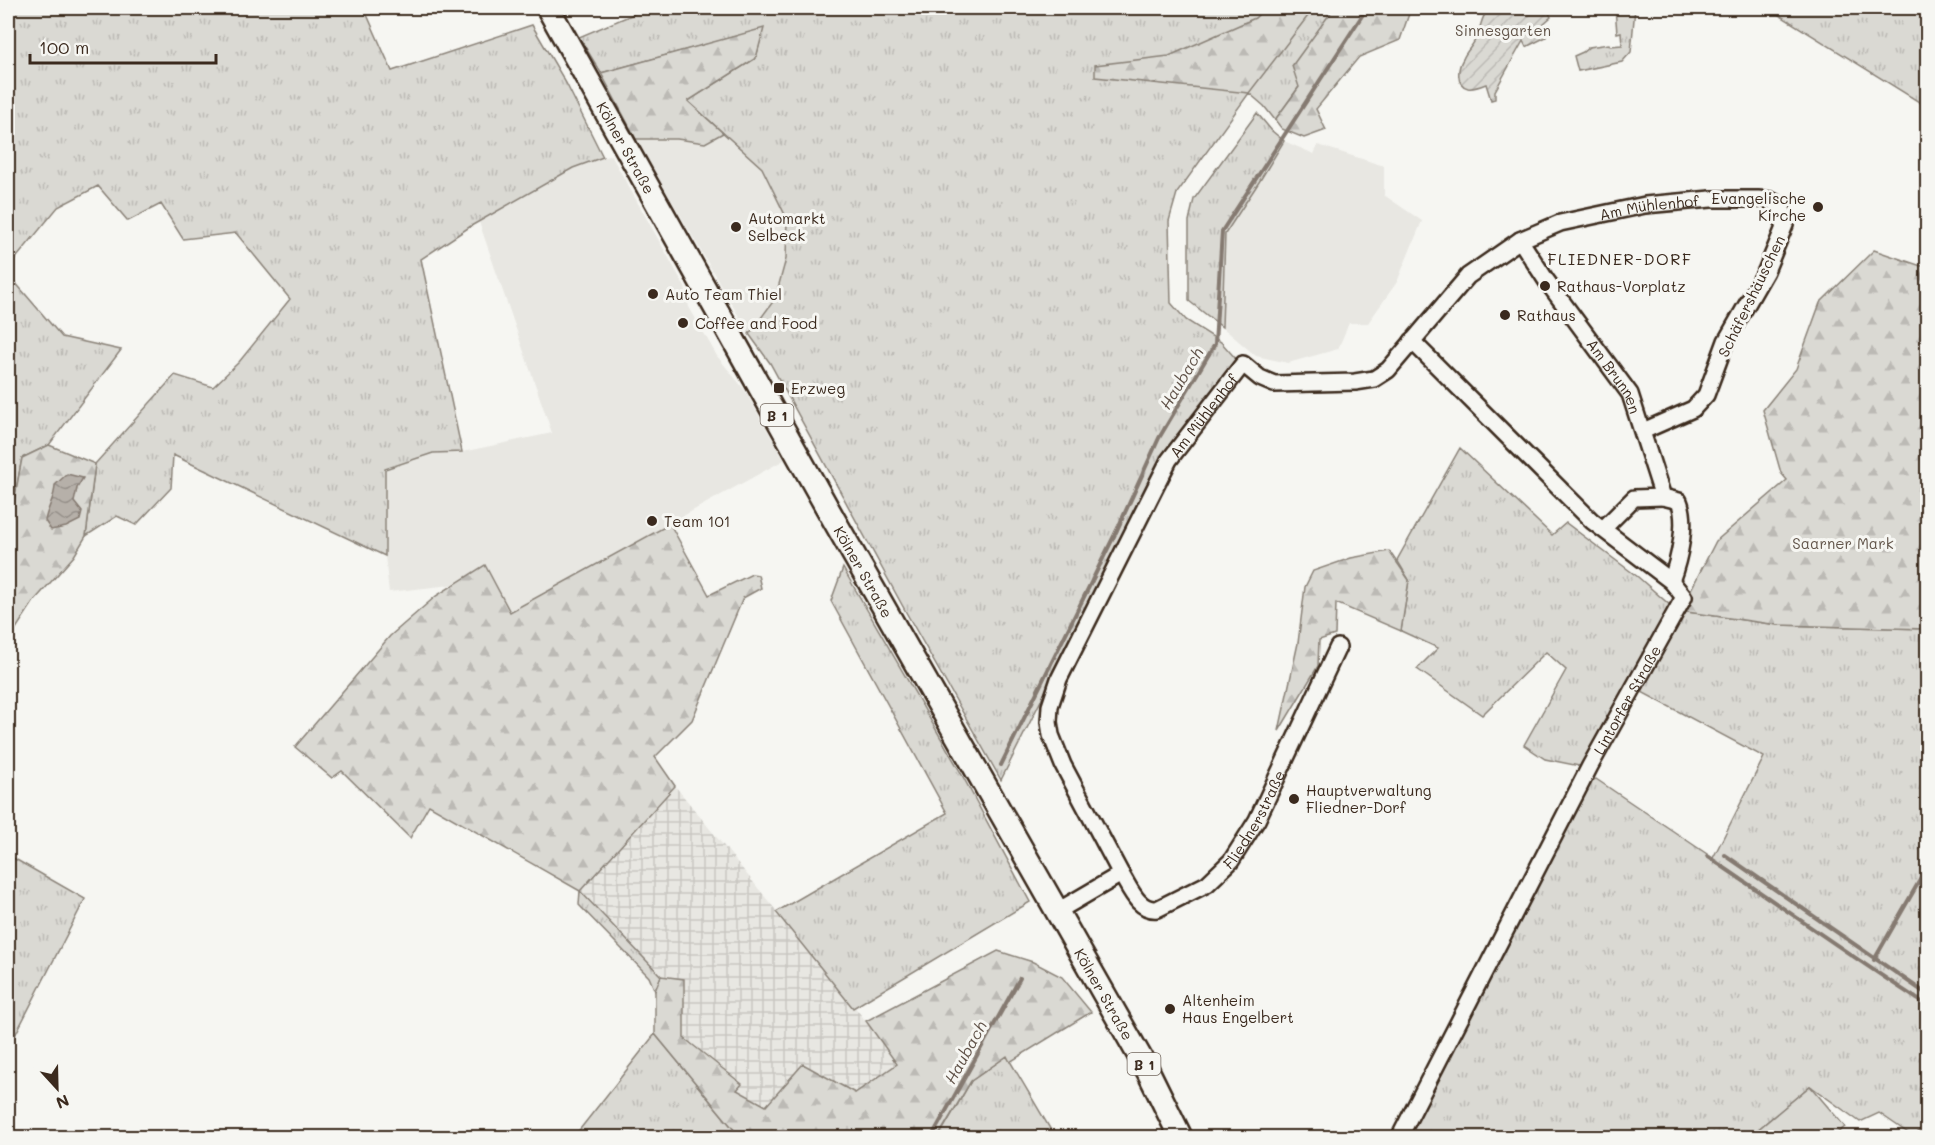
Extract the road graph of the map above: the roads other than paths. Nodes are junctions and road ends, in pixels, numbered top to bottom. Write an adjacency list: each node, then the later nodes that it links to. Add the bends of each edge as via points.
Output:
1 (548, 8): 11 (main road, Kölner Straße / B 1)
2 (1770, 200): 3 (street, Am Mühlenhof, via 1645,205 1577,218); 5 (street, Schäfershäuschen, via 1784,211 1785,225 1766,270 1726,341 1706,395 1693,410)
3 (1520, 240): 4 (street, Am Mühlenhof, via 1468,276); 5 (street, Am Brunnen, via 1622,381)
4 (1412, 341): 7 (street); 10 (street, Am Mühlenhof, via 1388,370 1374,379 1355,382 1274,384 1243,364 1169,460 1059,679 1050,706 1052,735 1064,765)
5 (1643, 431): 6 (street, Am Brunnen)
6 (1663, 497): 7 (street, via 1634,498); 8 (street, via 1679,501 1683,510 1679,560)
7 (1603, 530): 8 (street)
8 (1671, 581): 13 (street, Lintorfer Straße, via 1684,597 1590,766)
9 (1338, 647): 10 (street, Fliednerstraße, via 1257,820 1231,861 1207,884 1150,910 1140,905)
10 (1121, 874): 11 (street)
11 (1056, 912): 12 (main road, Kölner Straße / B 1, via 1161,1095)
12 (1180, 1137)
13 (1399, 1137)

